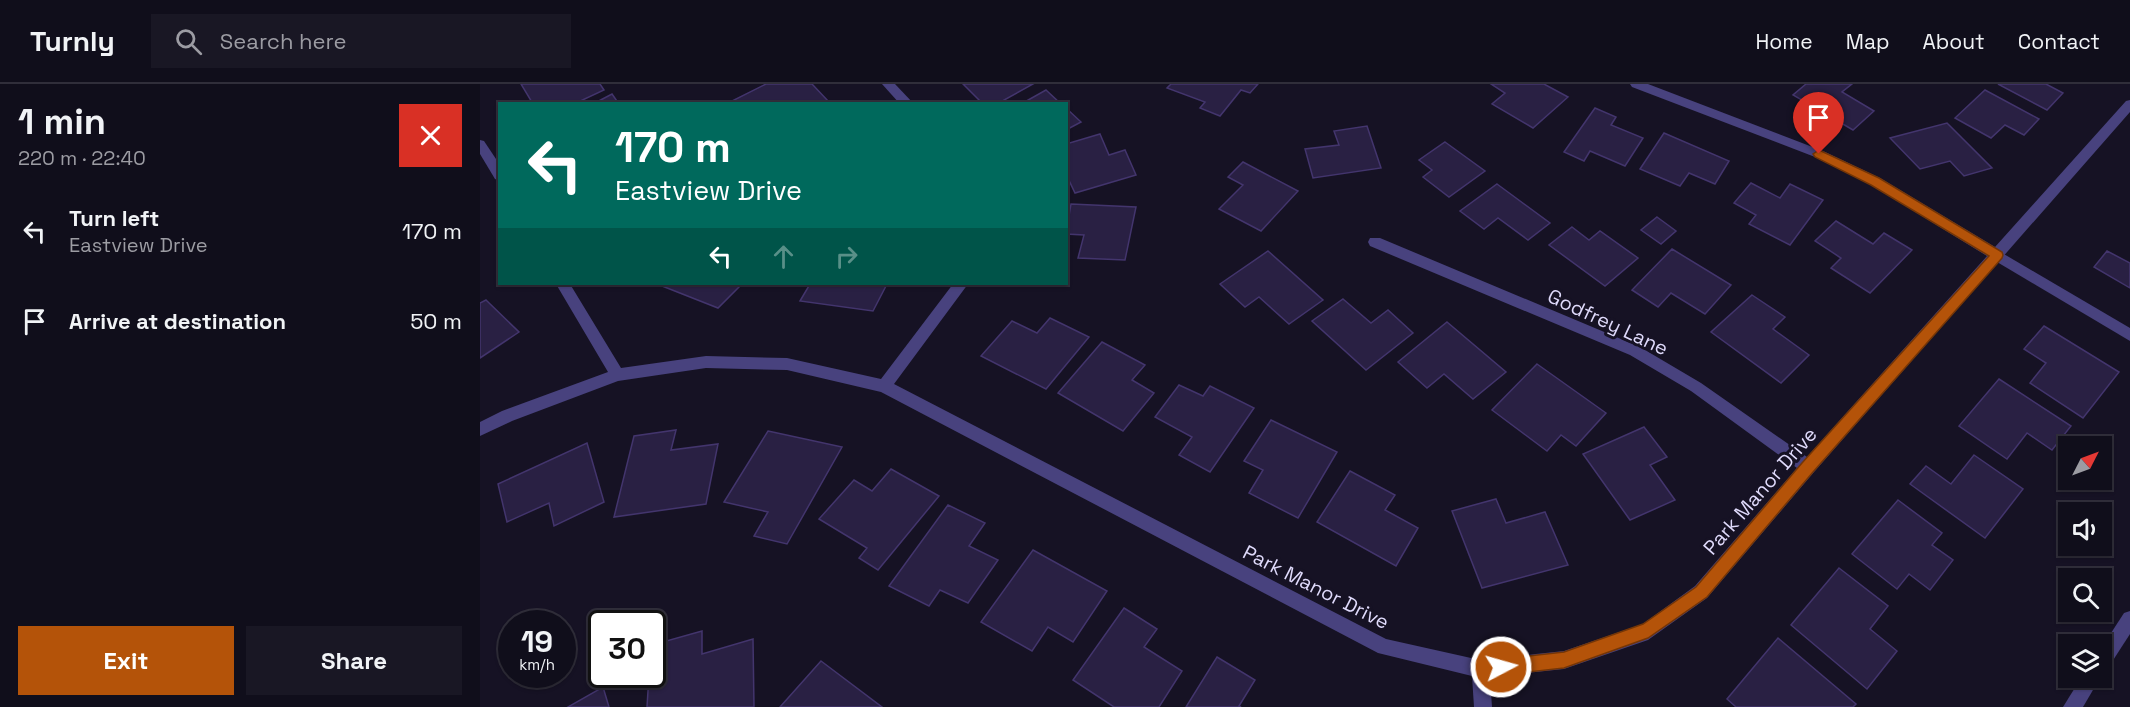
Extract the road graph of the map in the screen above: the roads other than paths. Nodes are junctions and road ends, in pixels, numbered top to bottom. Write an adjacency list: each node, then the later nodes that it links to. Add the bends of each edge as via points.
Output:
1 (888, 84): 3 (street)
2 (1636, 84): 8 (street, via 1819,154 1875,182)
3 (906, 102)
4 (2130, 104): 8 (street, Park Manor Drive)
5 (481, 147): 6 (street)
6 (498, 173)
7 (1375, 242): 15 (street, Godfrey Lane, via 1635,351 1696,387)
8 (1997, 255): 11 (street); 15 (street, Park Manor Drive)
9 (564, 285): 12 (street)
10 (960, 285): 13 (street)
11 (2130, 334)
12 (616, 375): 13 (street, Park Manor Drive, via 706,362 787,364); 14 (street, Park Manor Drive)
13 (884, 386): 18 (street, Park Manor Drive, via 1384,647)
14 (480, 429)
15 (1808, 467): 18 (street, Park Manor Drive, via 1701,592 1648,630 1564,660)
16 (2130, 619): 17 (street)
17 (2112, 647)
18 (1480, 669): 20 (street)
19 (2084, 688): 21 (street)
20 (1483, 707)
21 (2072, 707)

